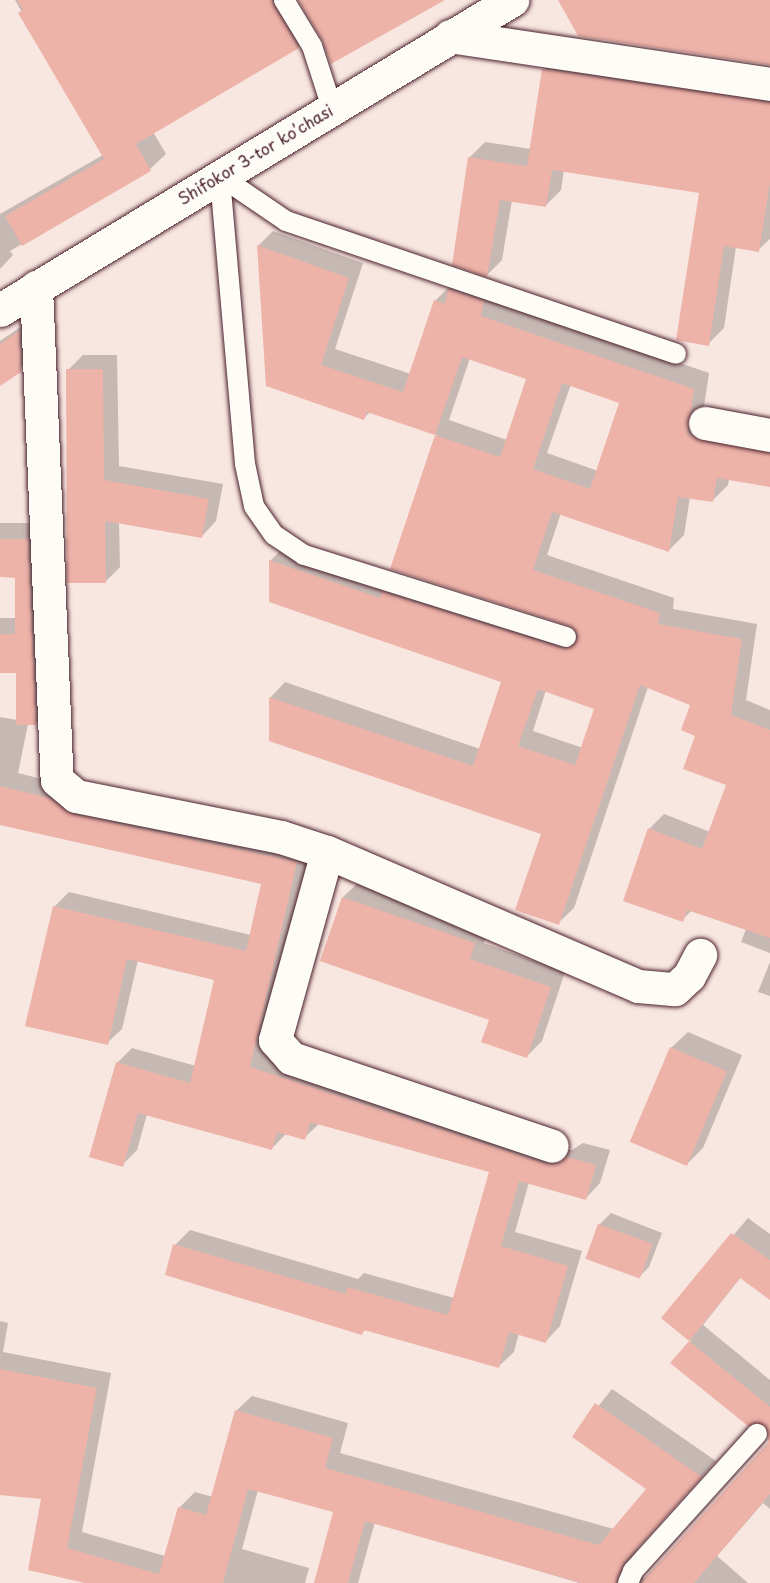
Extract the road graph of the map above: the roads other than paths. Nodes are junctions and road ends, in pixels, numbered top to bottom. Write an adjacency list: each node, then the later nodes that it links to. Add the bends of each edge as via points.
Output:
1 (284, 0): 5 (lane, via 312,46)
2 (512, 0): 3 (street, Shifokor 3-tor koʼchasi)
3 (450, 36): 4 (street); 5 (street, Shifokor 3-tor koʼchasi)
4 (770, 84)
5 (332, 108): 6 (street, Shifokor 3-tor koʼchasi)
6 (220, 176): 7 (street, Shifokor 3-tor koʼchasi); 9 (lane, via 286,221); 12 (lane, via 245,464 254,506 274,535 304,555)
7 (36, 287): 8 (street, Shifokor 3-tor koʼchasi); 13 (street, via 57,780 76,796 280,837)
8 (0, 310)
9 (675, 354)
10 (705, 423): 11 (street)
11 (770, 435)
12 (566, 638)
13 (327, 852): 14 (street, via 638,986 675,989 689,976); 15 (street, via 275,1040 291,1058)
14 (700, 955)
15 (552, 1146)
16 (757, 1434): 17 (lane, via 633,1571)
17 (628, 1583)

